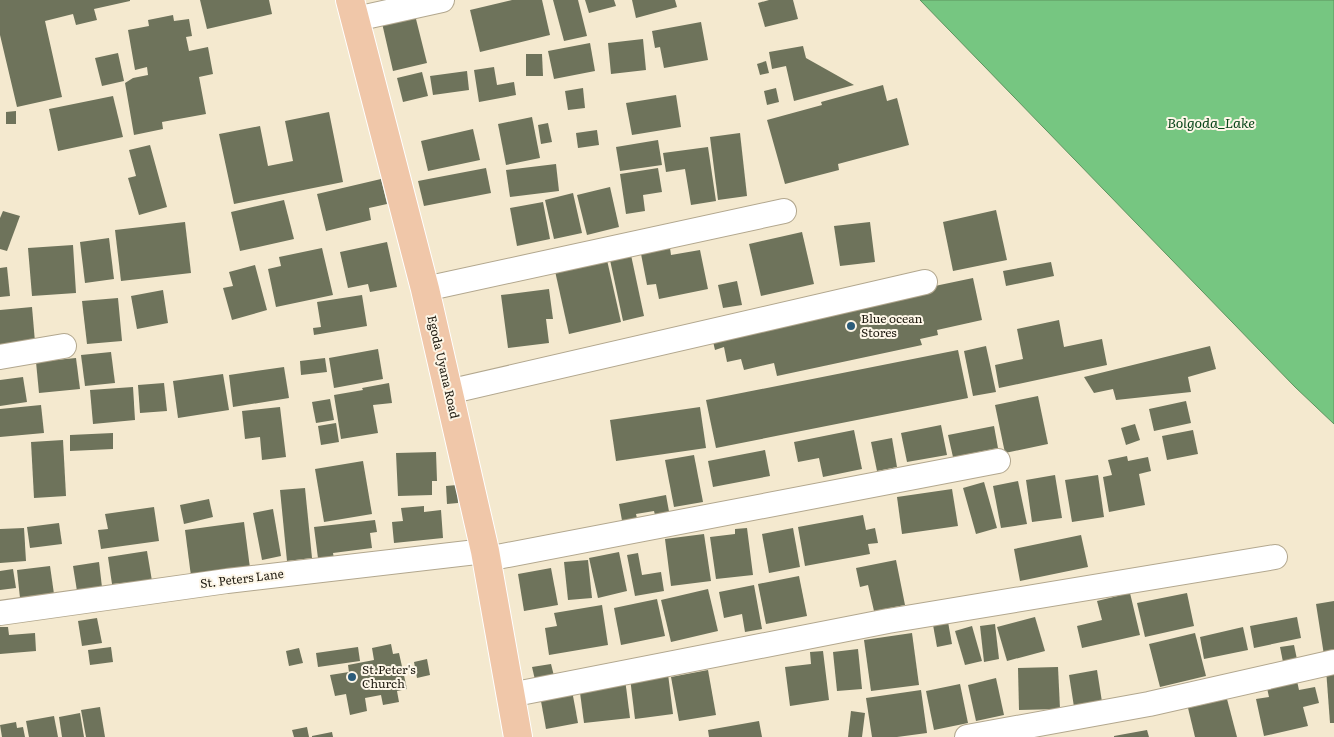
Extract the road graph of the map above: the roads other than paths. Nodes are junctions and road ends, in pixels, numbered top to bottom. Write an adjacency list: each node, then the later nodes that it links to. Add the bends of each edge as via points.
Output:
1 (442, 0): 2 (street)
2 (353, 9): 5 (main road, Egoda Uyana Road)
3 (784, 211): 5 (street)
4 (925, 282): 8 (street)
5 (425, 289): 8 (main road, Egoda Uyana Road)
6 (64, 346): 7 (street)
7 (0, 357)
8 (448, 392): 10 (main road, Egoda Uyana Road)
9 (998, 461): 10 (street, St. Peters Lane)
10 (486, 555): 12 (street, St. Peters Lane, via 227,581); 14 (main road, Egoda Uyana Road)
11 (1275, 557): 14 (street, via 888,621)
12 (0, 614)
13 (1334, 662): 16 (street, via 1149,704)
14 (510, 695): 15 (main road, Egoda Uyana Road)
15 (518, 737)
16 (967, 737)

